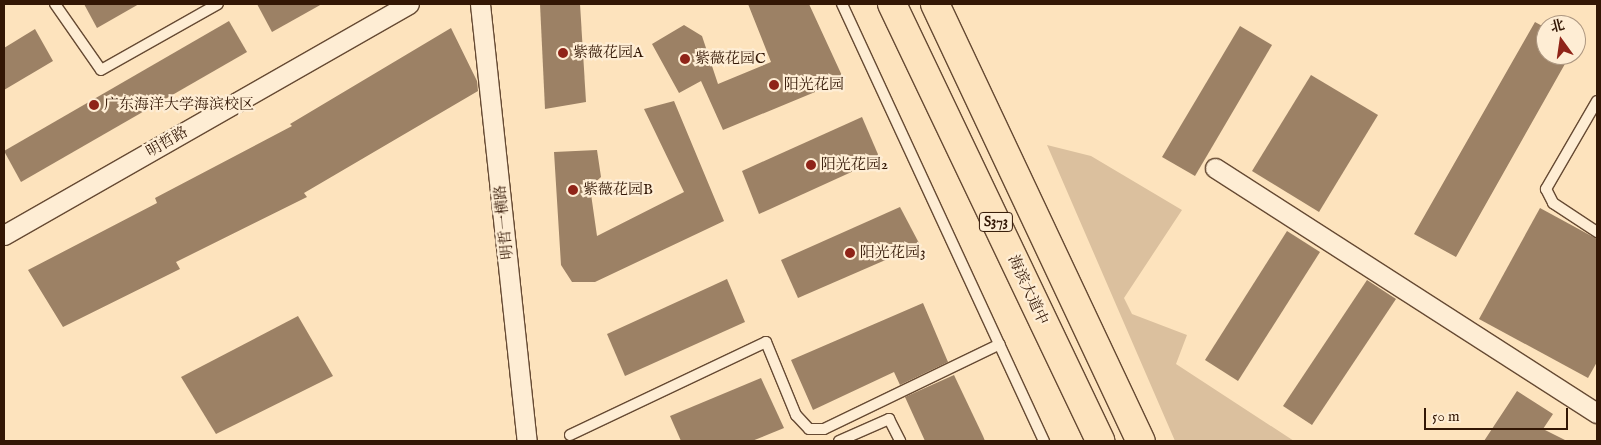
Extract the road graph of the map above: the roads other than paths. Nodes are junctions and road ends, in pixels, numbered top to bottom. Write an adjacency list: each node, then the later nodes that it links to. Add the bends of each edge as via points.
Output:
1 (55, 4): 2 (lane, via 101,70)
2 (218, 4)
3 (409, 4): 11 (street, 明哲路)
4 (480, 4): 15 (street, 明哲一横路)
5 (842, 4): 12 (lane)
6 (892, 4): 19 (main road, 海滨大道中 / S373)
7 (935, 4): 20 (main road, S373)
8 (1597, 101): 10 (lane, via 1546,189 1553,202)
9 (1215, 168): 13 (street)
10 (1597, 232)
11 (4, 235)
12 (1000, 344): 14 (lane, via 824,429 808,430 796,415 766,342); 18 (lane)
13 (1597, 413)
14 (570, 435)
15 (527, 441)
16 (839, 441): 17 (lane, via 889,419)
17 (900, 441)
18 (1044, 441)
19 (1100, 441)
20 (1141, 441)

